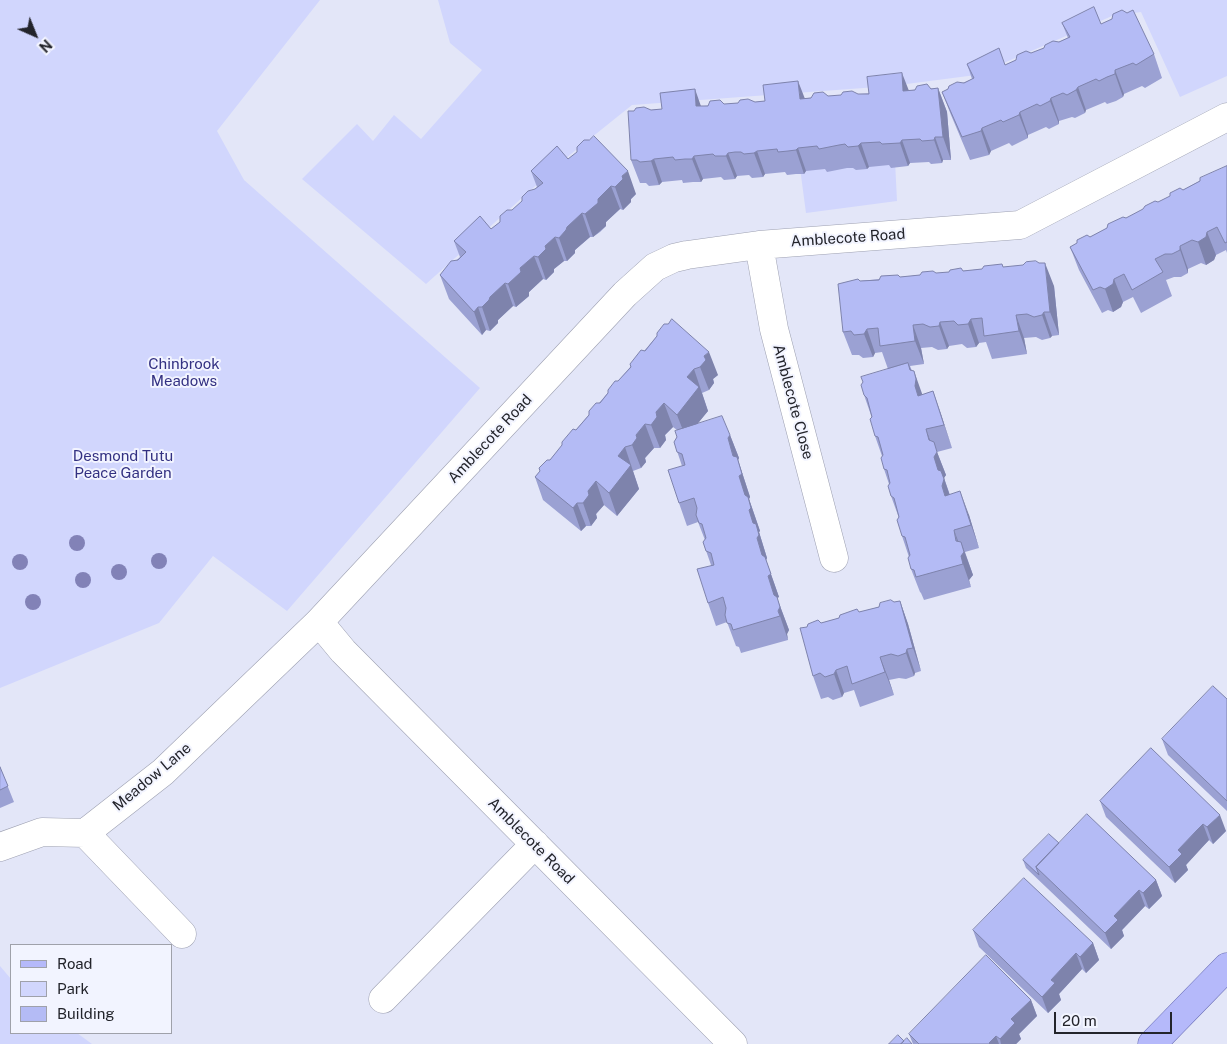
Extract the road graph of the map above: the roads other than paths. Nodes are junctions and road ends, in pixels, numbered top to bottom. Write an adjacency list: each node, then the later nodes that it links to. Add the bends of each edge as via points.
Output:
1 (1227, 118): 2 (street, Amblecote Road, via 1020,225)
2 (759, 245): 3 (street, Amblecote Close, via 774,329); 4 (street, Amblecote Road, via 687,254 655,267 642,278)
3 (834, 558)
4 (319, 622): 5 (street, Meadow Lane, via 163,772); 6 (street, Amblecote Road, via 343,651)
5 (85, 833): 7 (street, via 42,832); 8 (street)
6 (535, 844): 10 (street); 11 (street, Amblecote Road)
7 (0, 847)
8 (182, 934)
9 (1227, 968): 12 (main road)
10 (383, 999)
11 (725, 1041)
12 (1152, 1044)

